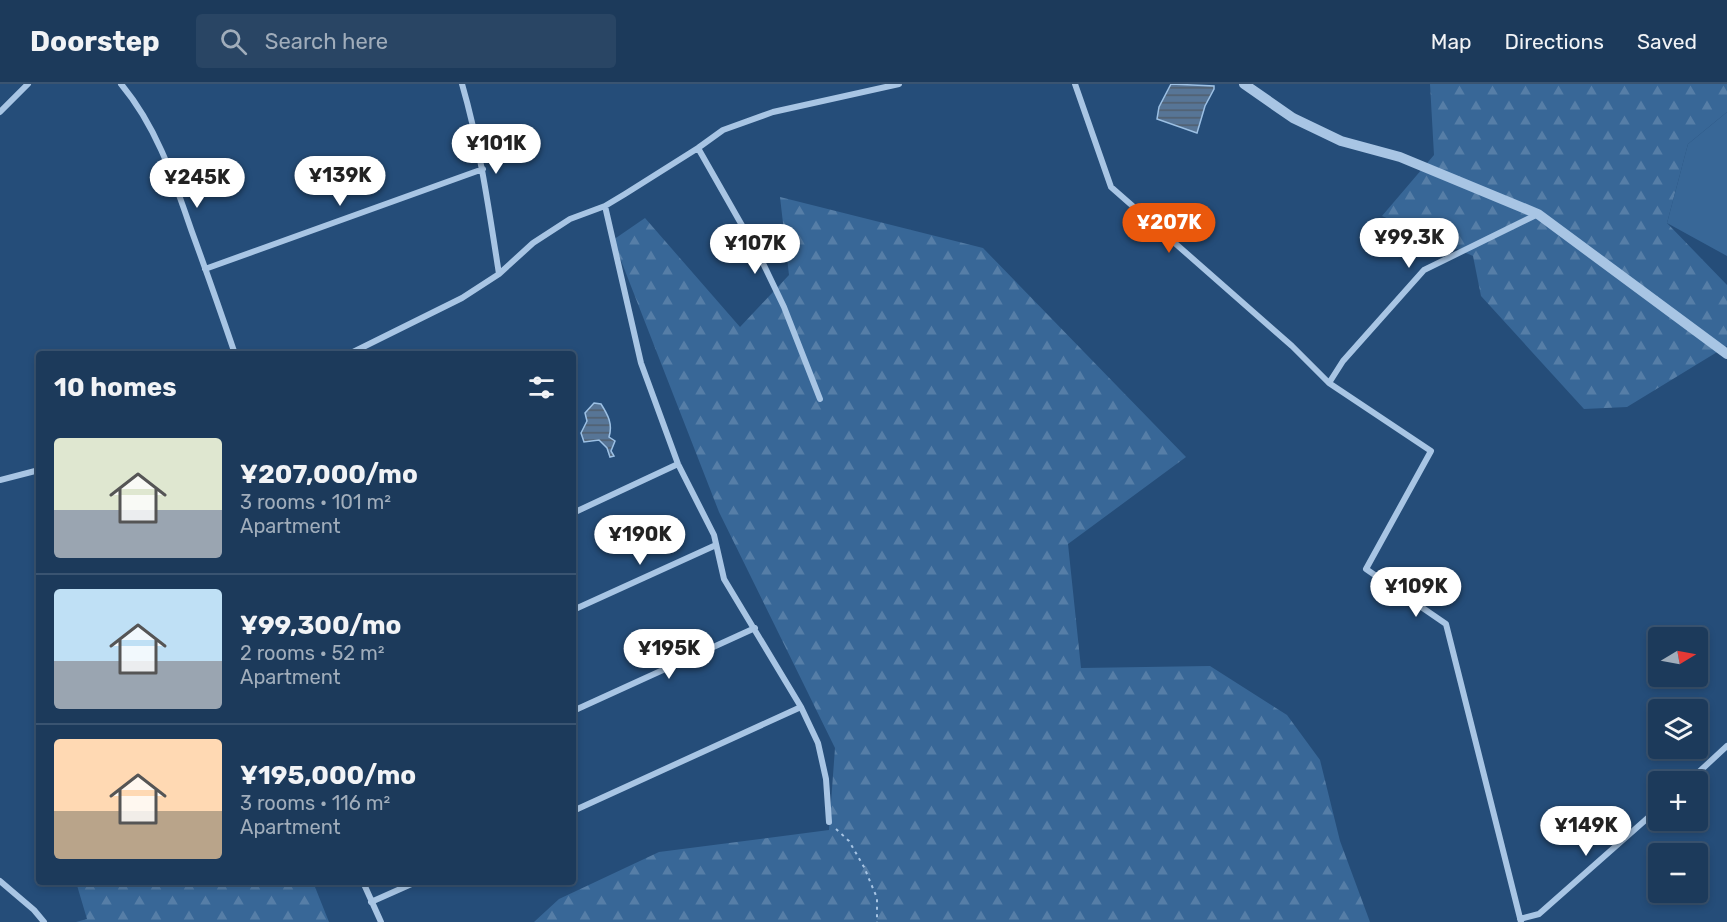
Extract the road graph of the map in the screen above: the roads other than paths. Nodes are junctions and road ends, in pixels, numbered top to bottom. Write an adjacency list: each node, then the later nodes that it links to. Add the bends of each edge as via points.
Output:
1 (28, 84): 7 (street)
2 (121, 84): 12 (street, via 153,131)
3 (462, 84): 9 (street)
4 (899, 84): 8 (street, via 773,112 723,130)
5 (1075, 84): 17 (street, via 1111,187)
6 (1244, 84): 11 (street, via 1293,118 1341,141 1400,157)
7 (0, 112)
8 (698, 148): 10 (street); 18 (street, via 760,257)
9 (483, 169): 12 (street); 13 (street)
10 (605, 206): 13 (street, via 570,219 533,243); 19 (street, via 641,363)
11 (1538, 214): 16 (street); 17 (street, via 1424,270)
12 (205, 269): 14 (street)
13 (499, 274): 15 (street, via 462,298)
14 (234, 351)
15 (355, 351)
16 (1727, 354)
17 (1329, 382): 37 (street, via 1431,451 1366,569 1446,624)
18 (820, 399)
19 (678, 464): 22 (street); 23 (street)
20 (36, 471): 21 (street)
21 (0, 480)
22 (576, 512)
23 (716, 545): 24 (street); 25 (street, via 724,579)
24 (576, 609)
25 (755, 628): 26 (street); 27 (street)
26 (801, 707): 30 (street); 32 (street, via 818,743)
27 (576, 710)
28 (1727, 746): 29 (street)
29 (1700, 771)
30 (576, 810)
31 (1648, 818): 37 (street, via 1539,914)
32 (829, 822)
33 (0, 881): 38 (street)
34 (364, 885): 36 (street)
35 (409, 885): 36 (street)
36 (371, 902): 39 (street)
37 (1520, 921)
38 (44, 922)
39 (381, 922)

